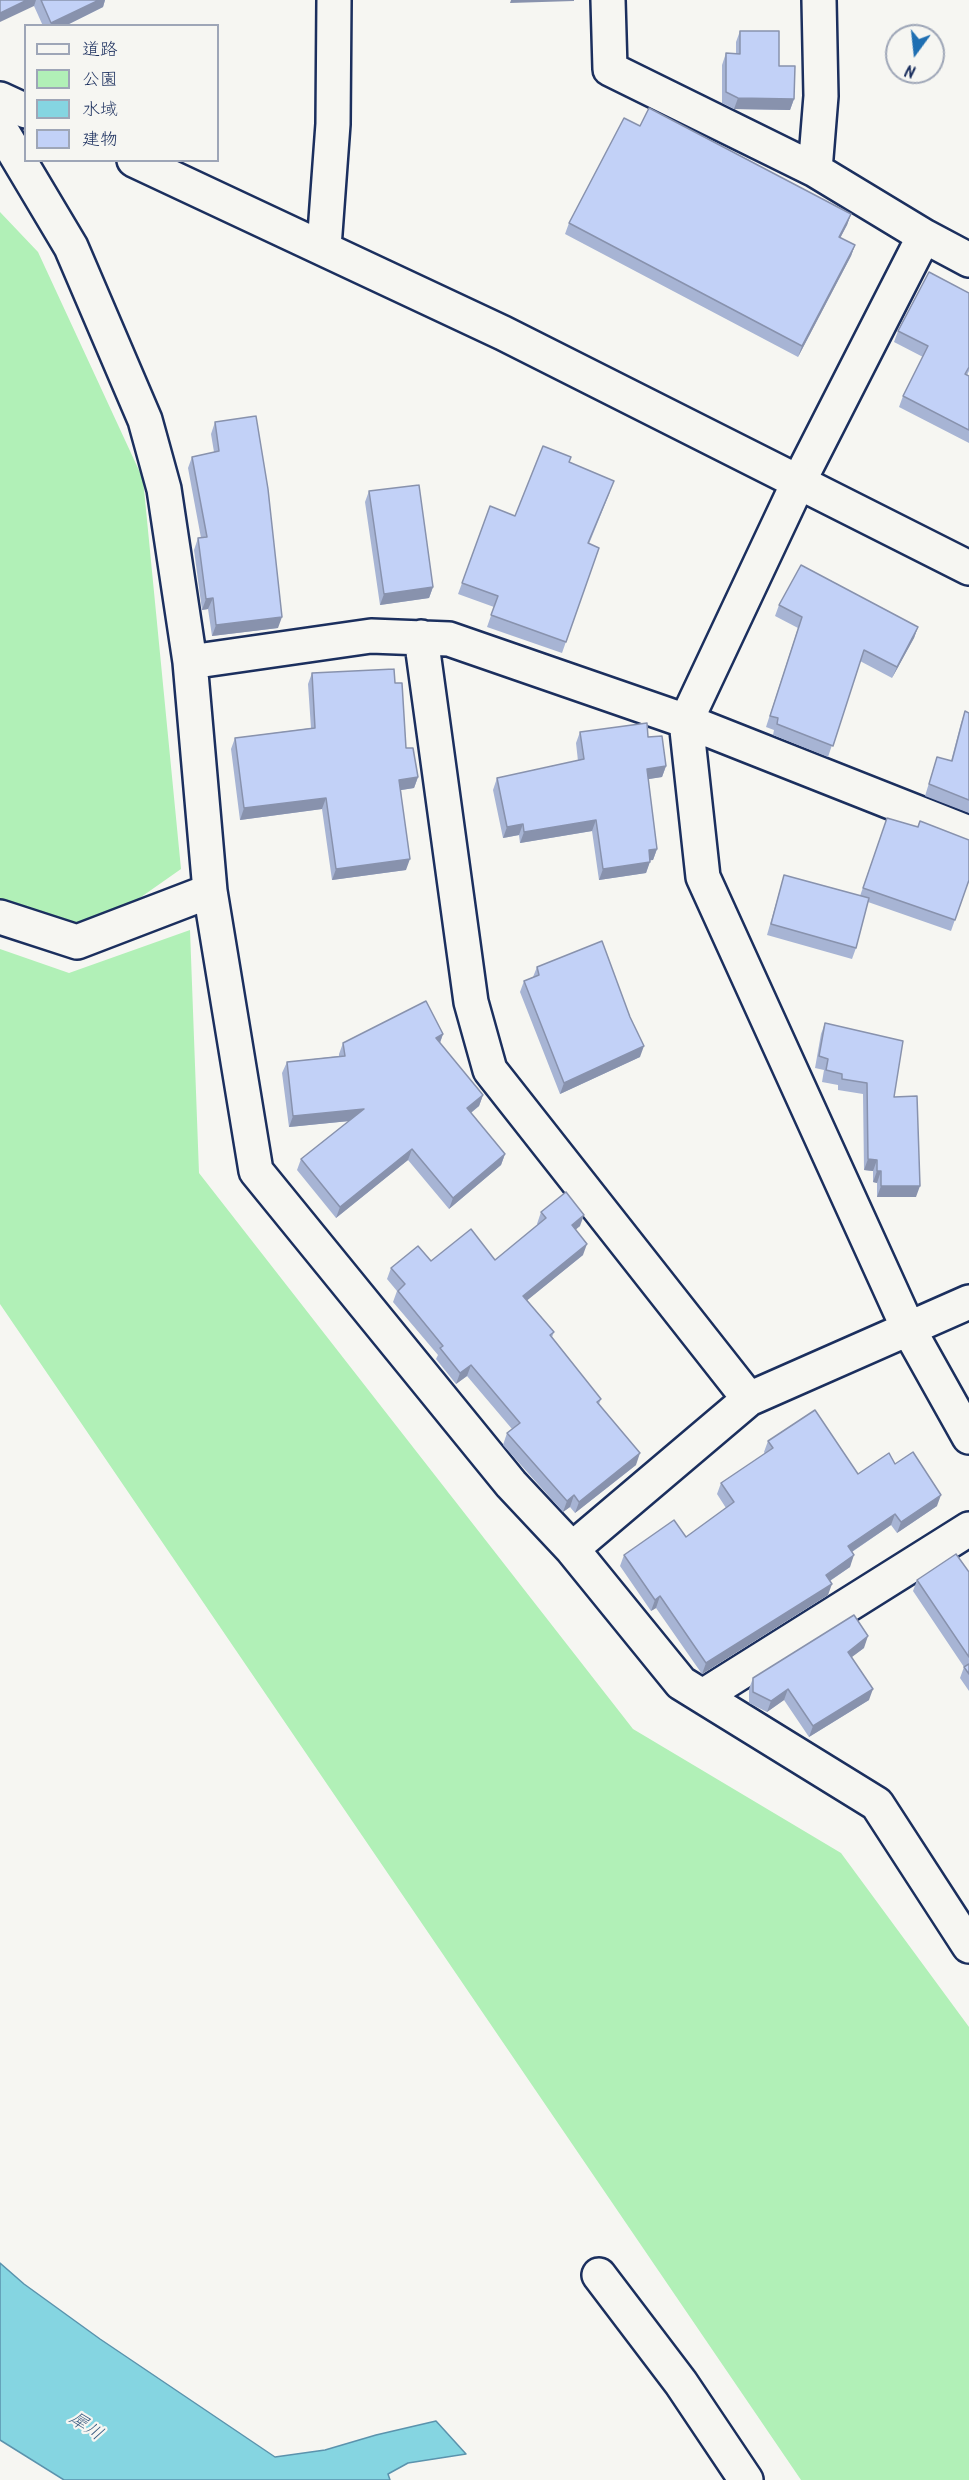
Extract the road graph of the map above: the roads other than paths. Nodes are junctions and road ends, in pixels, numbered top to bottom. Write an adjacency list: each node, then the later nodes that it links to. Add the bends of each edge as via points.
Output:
1 (334, 0): 10 (street, via 333,124)
2 (608, 0): 8 (street, via 610,69)
3 (819, 0): 8 (street, via 821,96)
4 (0, 99): 5 (street)
5 (24, 110)
6 (0, 128): 15 (street, via 71,247 145,420 164,489)
7 (138, 162): 10 (street)
8 (815, 170): 9 (street)
9 (924, 236): 11 (street); 12 (street)
10 (324, 247): 12 (street)
11 (969, 260)
12 (799, 481): 13 (street); 16 (street)
13 (969, 568)
14 (421, 638): 15 (street, via 371,636); 16 (street, via 449,639); 22 (street, via 471,1002 490,1070)
15 (190, 662): 18 (street)
16 (686, 721): 17 (street); 21 (street, via 703,877)
17 (969, 833)
18 (210, 891): 19 (street, via 77,942); 25 (street, via 256,1171 512,1484)
19 (0, 917)
20 (969, 1302): 21 (street)
21 (908, 1328): 22 (street); 23 (street)
22 (749, 1399): 25 (street)
23 (969, 1437)
24 (969, 1529): 26 (street)
25 (572, 1549): 26 (street, via 681,1683)
26 (703, 1696): 27 (street, via 877,1804)
27 (969, 1946)
28 (598, 2275): 29 (street, via 681,2383)
29 (746, 2480)

